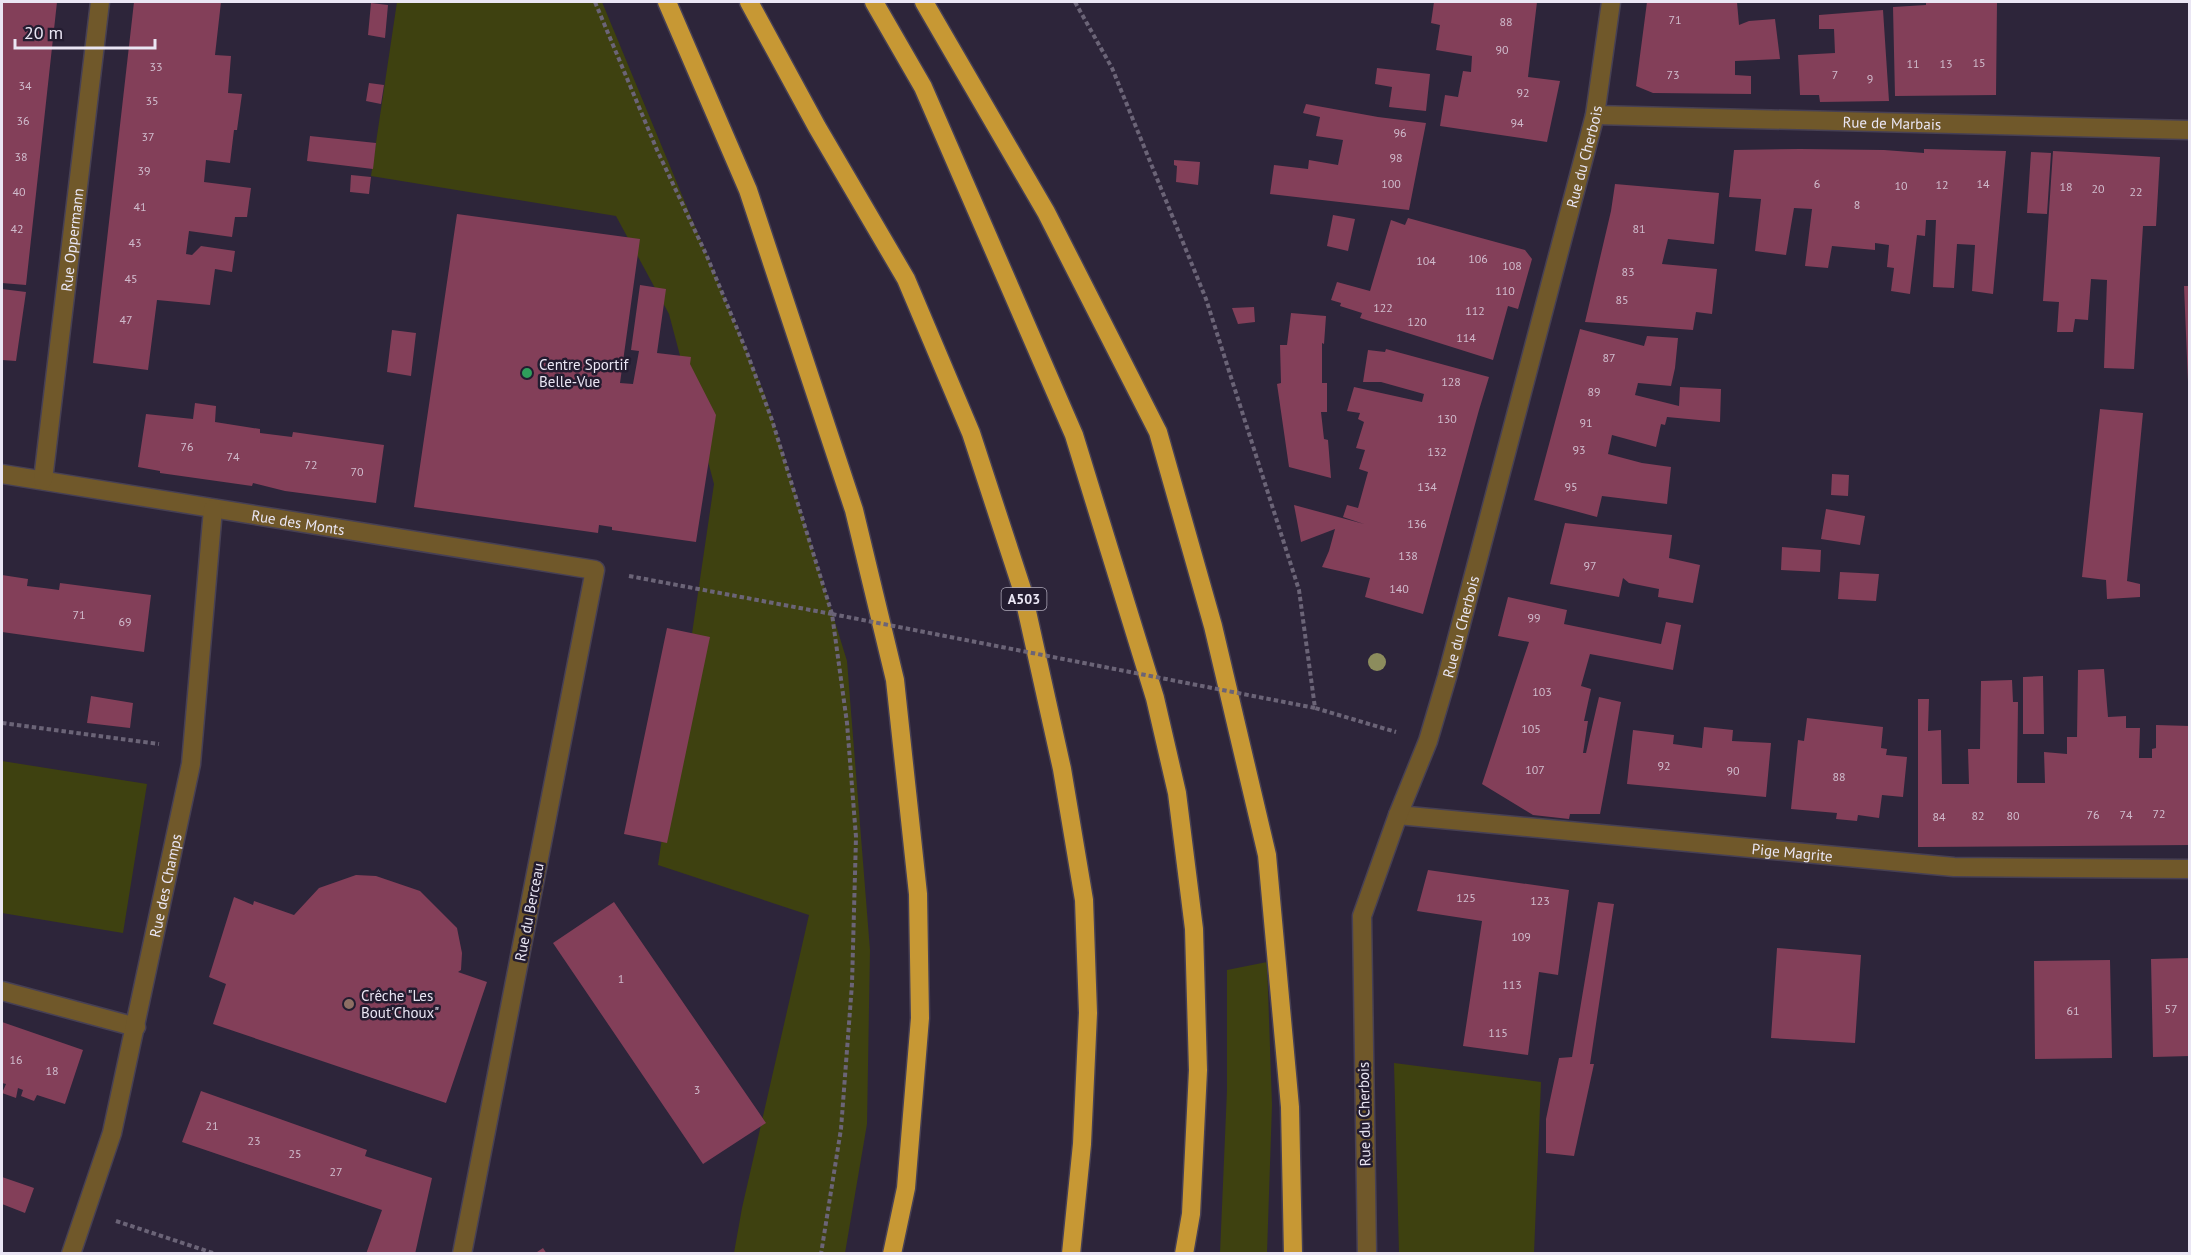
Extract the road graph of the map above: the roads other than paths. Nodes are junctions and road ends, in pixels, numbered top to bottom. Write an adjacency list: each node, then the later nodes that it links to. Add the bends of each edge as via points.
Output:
1 (100, 2): 10 (street, Rue Oppermann)
2 (668, 2): 19 (highway, via 752,201 854,510 895,680 918,894 920,1018 906,1188)
3 (749, 2): 20 (highway, A503, via 906,279 971,433 1022,590 1062,769 1084,900 1088,1013 1082,1144)
4 (874, 2): 21 (highway, via 923,87 1074,435 1155,698 1177,793 1194,930 1198,1070 1191,1214)
5 (924, 2): 22 (highway, via 1046,212 1158,432 1213,626 1267,855 1290,1107)
6 (1611, 2): 7 (street, Rue du Cherbois)
7 (1595, 116): 8 (street, Rue de Marbais); 13 (street, Rue du Cherbois, via 1428,741)
8 (2190, 130)
9 (2, 474): 10 (street, Rue des Monts)
10 (43, 480): 11 (street, Rue des Monts)
11 (213, 509): 12 (street, Rue des Monts); 16 (street, Rue des Champs, via 191,764)
12 (596, 570): 18 (street, Rue du Berceau)
13 (1398, 815): 14 (street, Pige Magrite, via 1954,867); 23 (street, Rue du Cherbois, via 1362,916)
14 (2190, 869)
15 (2, 991): 16 (street)
16 (136, 1027): 17 (street, Rue des Champs, via 112,1133)
17 (71, 1254)
18 (462, 1254)
19 (892, 1254)
20 (1071, 1254)
21 (1184, 1254)
22 (1293, 1254)
23 (1367, 1254)

